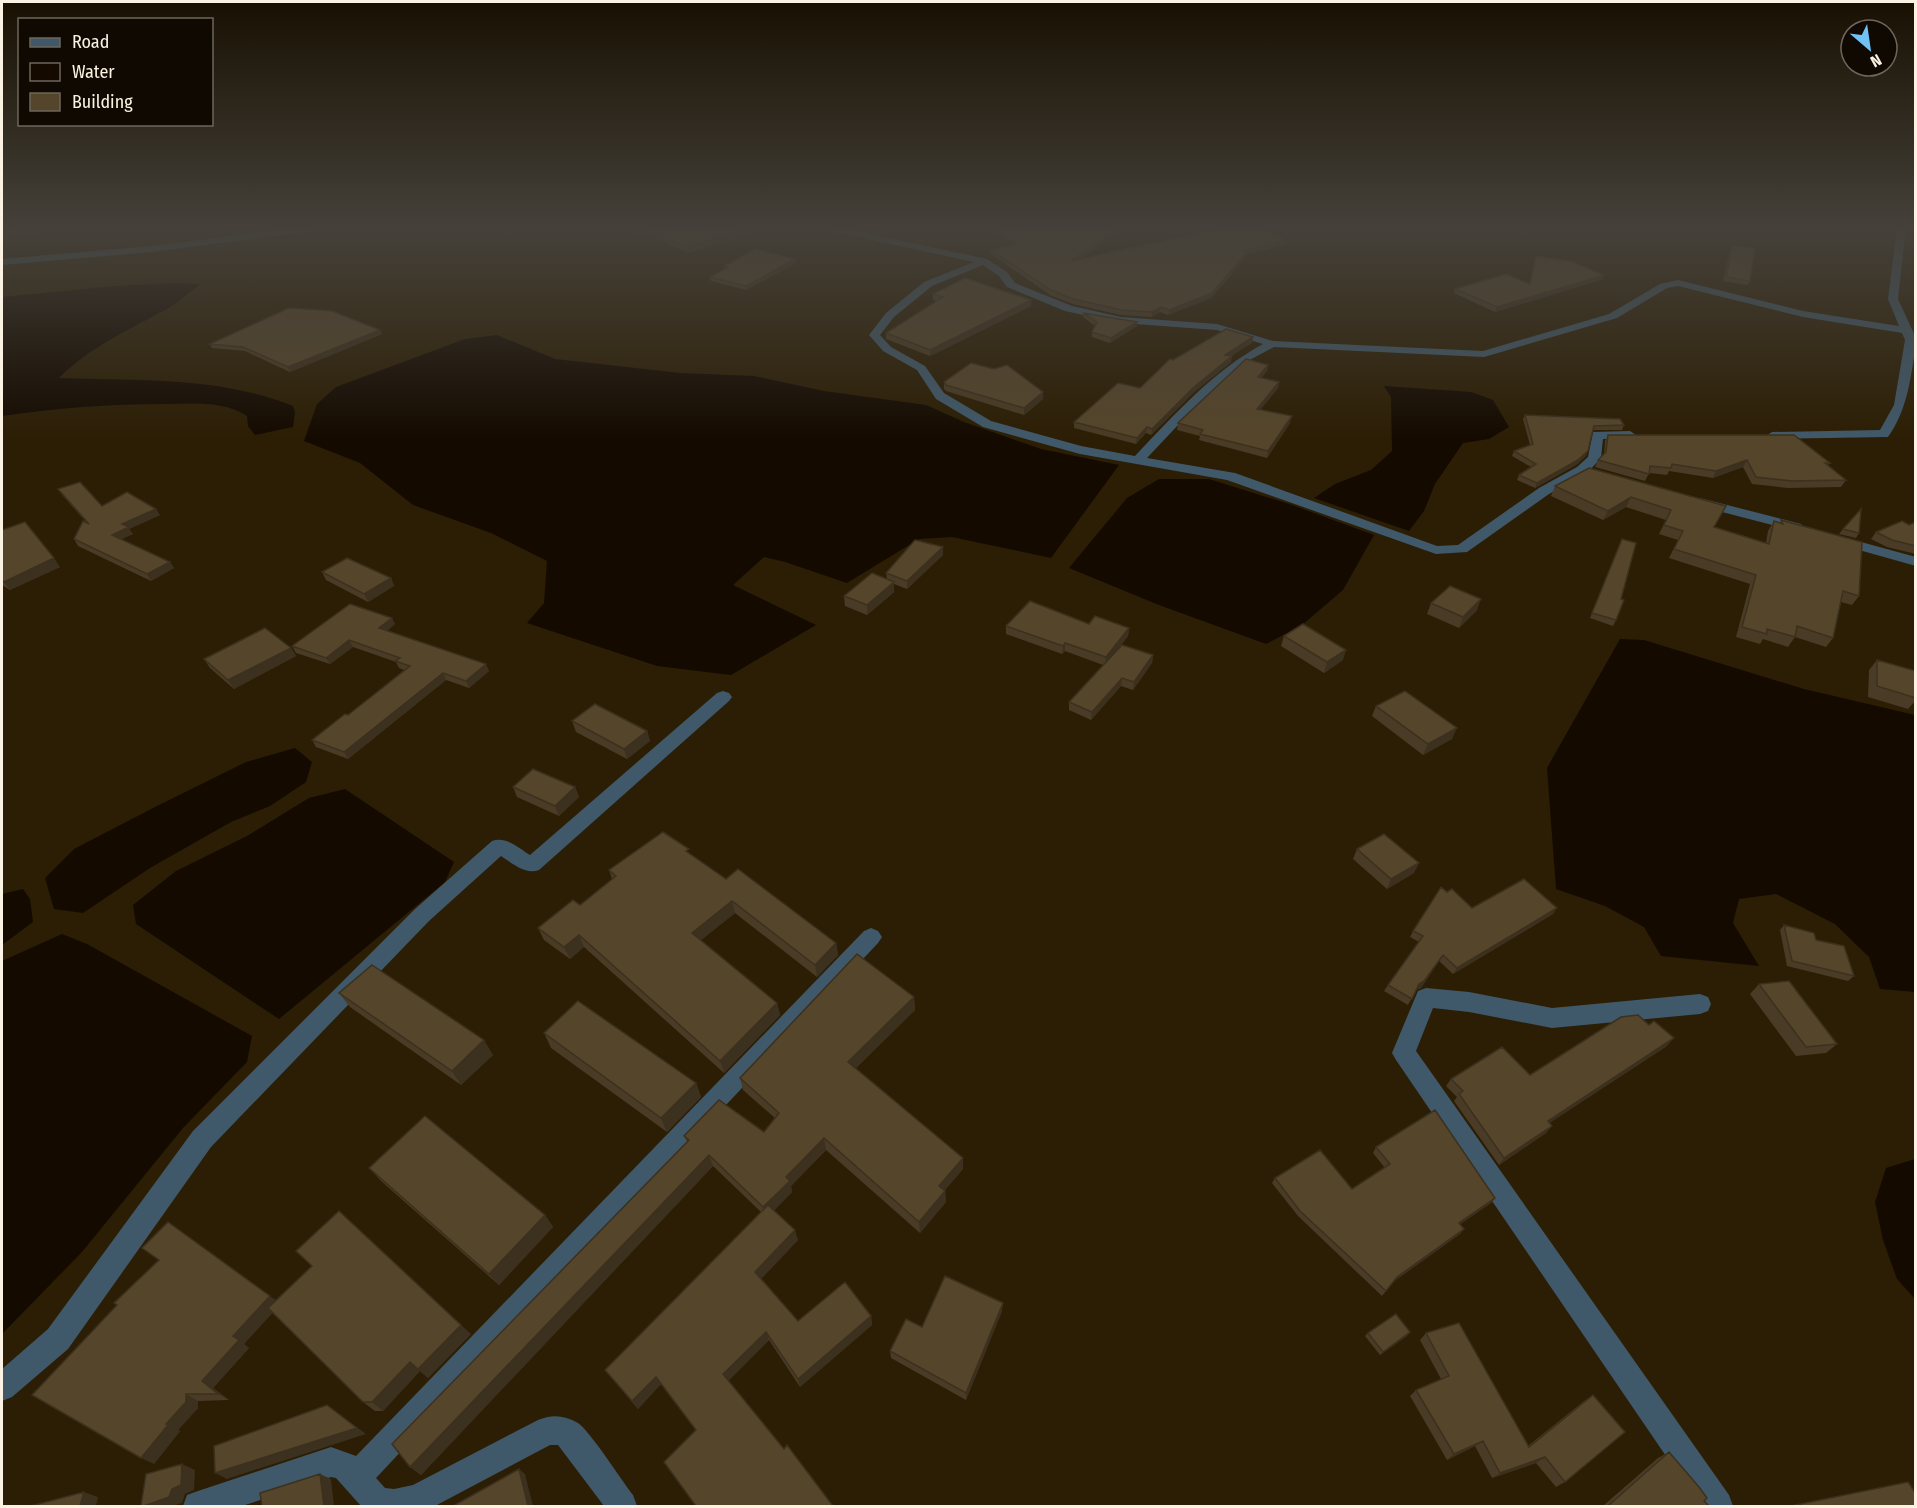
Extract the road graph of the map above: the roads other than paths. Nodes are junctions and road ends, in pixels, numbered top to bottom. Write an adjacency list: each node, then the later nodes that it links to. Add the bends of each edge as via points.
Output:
1 (910, 298): 10 (street, via 874,335 887,349 921,368 940,396 987,424 1080,450)
2 (1043, 298): 7 (street, via 1069,309 1121,320 1217,327)
3 (1643, 298): 7 (street, via 1613,316 1484,354)
4 (1740, 298): 6 (street, via 1803,314)
5 (1893, 298): 6 (street)
6 (1907, 330): 9 (street, via 1911,340 1900,405 1884,434)
7 (1272, 345): 10 (street, via 1240,361)
8 (1644, 435): 10 (street, via 1597,435 1588,471 1544,491 1462,549 1436,550 1230,476)
9 (1763, 436)
10 (1137, 460)
11 (1690, 500): 12 (street)
12 (1805, 530)
13 (1827, 536): 14 (street)
14 (1916, 562)
15 (723, 697): 18 (street, via 531,865 499,846 422,915 202,1139 58,1339)
16 (871, 937): 19 (street)
17 (1700, 1005): 22 (street, via 1552,1018 1426,998 1404,1053)
18 (2, 1387)
19 (356, 1478): 20 (street, via 344,1465 331,1461); 21 (street, via 377,1502 416,1500 548,1430 560,1430 581,1447)
20 (198, 1506)
21 (622, 1506)
22 (1718, 1506)

